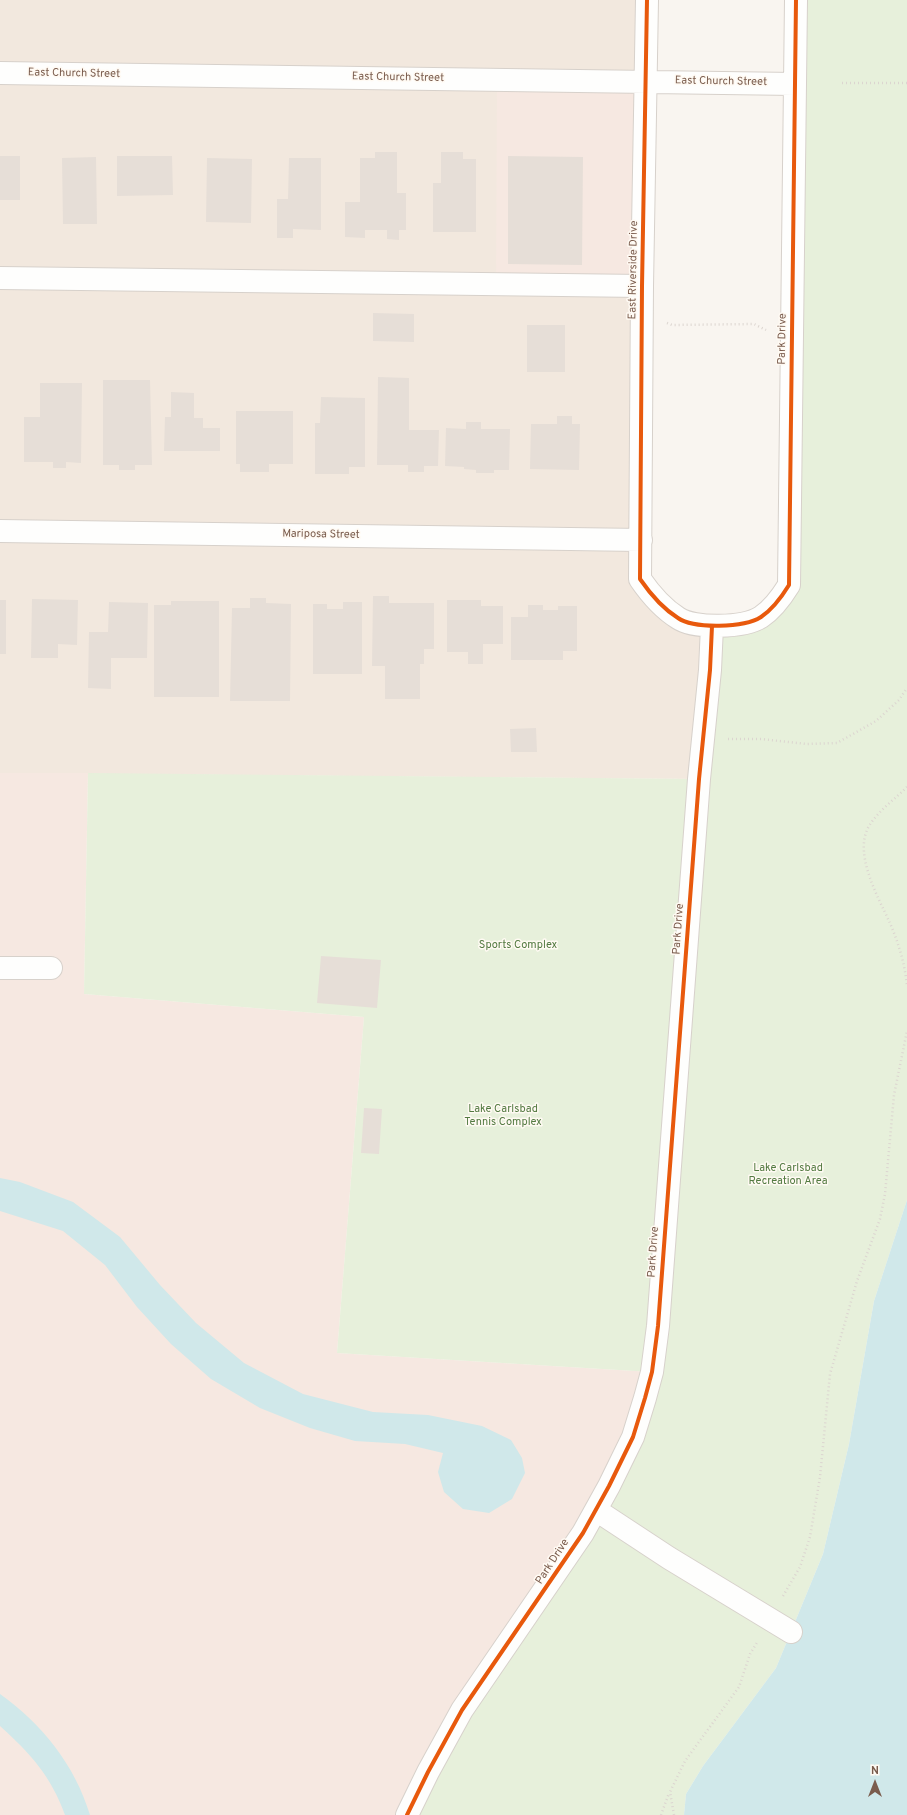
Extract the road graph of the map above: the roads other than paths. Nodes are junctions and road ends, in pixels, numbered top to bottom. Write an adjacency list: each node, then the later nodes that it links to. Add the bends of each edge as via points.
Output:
1 (647, 0): 4 (street, East Riverside Drive)
2 (796, 0): 5 (street, Park Drive)
3 (0, 73): 4 (street, East Church Street)
4 (646, 81): 5 (street, East Church Street); 7 (street, East Riverside Drive)
5 (795, 84): 10 (street, Park Drive, via 789,586 778,602 760,618 734,626)
6 (0, 278): 7 (street)
7 (642, 286): 9 (street, East Riverside Drive)
8 (0, 531): 9 (street, Mariposa Street)
9 (641, 540): 10 (street, Park Drive, via 640,579 655,600 679,619)
10 (712, 626): 13 (street, Park Drive, via 658,1326 652,1372 633,1437)
11 (0, 968): 12 (street)
12 (51, 968)
13 (596, 1510): 14 (street); 15 (street, Park Drive, via 583,1533 462,1710)
14 (791, 1632)
15 (407, 1815)

